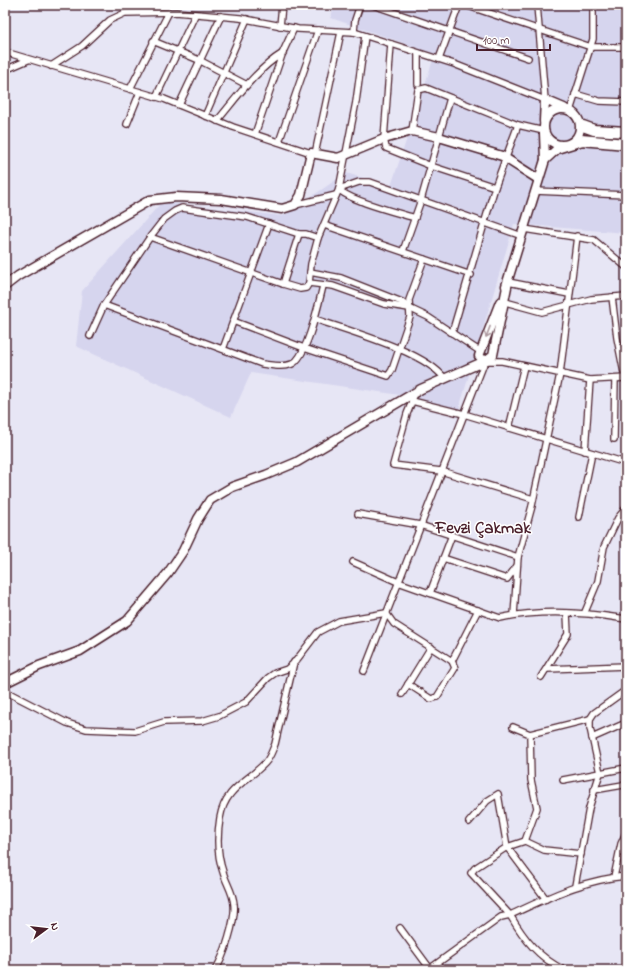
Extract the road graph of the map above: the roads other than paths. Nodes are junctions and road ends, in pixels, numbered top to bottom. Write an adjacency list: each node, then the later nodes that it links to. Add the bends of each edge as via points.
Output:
1 (175, 5): 10 (street)
2 (282, 5): 14 (street)
3 (360, 5): 20 (street)
4 (374, 5): 18 (street)
5 (459, 5): 18 (street)
6 (465, 5): 17 (street)
7 (537, 5): 17 (street)
8 (593, 5): 24 (street)
9 (169, 12): 10 (street); 22 (street); 34 (street, via 125,13 117,16 82,46)
10 (176, 12): 11 (street)
11 (195, 15): 12 (street); 27 (street)
12 (221, 16): 13 (street); 32 (street)
13 (248, 20): 14 (street); 36 (street)
14 (280, 26): 15 (street)
15 (294, 28): 16 (street); 28 (street)
16 (318, 30): 19 (street); 62 (street)
17 (539, 30): 24 (street); 44 (street)
18 (450, 31): 30 (street); 33 (street)
19 (341, 32): 20 (street); 65 (street)
20 (354, 32): 21 (street)
21 (365, 36): 23 (street); 66 (street)
22 (153, 41): 27 (street); 39 (street)
23 (391, 44): 29 (street); 59 (street)
24 (591, 47): 25 (street); 41 (street)
25 (626, 47)
26 (5, 52): 31 (street)
27 (177, 52): 32 (street); 42 (street)
28 (283, 52): 38 (street); 56 (street)
29 (418, 53): 33 (street); 37 (street)
30 (528, 58)
31 (30, 59): 34 (street); 35 (street)
32 (199, 60): 36 (street); 46 (street)
33 (439, 60): 44 (street)
34 (51, 66): 39 (street)
35 (5, 70)
36 (224, 73): 38 (street); 48 (street)
37 (418, 84)
38 (247, 85): 49 (street)
39 (130, 89): 40 (street)
40 (140, 92): 42 (street); 51 (street)
41 (575, 94): 45 (street, via 599,101); 47 (street)
42 (156, 97): 46 (street)
43 (450, 98): 52 (street); 54 (street, via 426,88 418,90); 58 (street)
44 (545, 100): 47 (street); 53 (street)
45 (626, 102)
46 (179, 105): 48 (street)
47 (570, 111): 50 (street); 53 (street, via 558,109 552,112 545,121)
48 (205, 116): 49 (street)
49 (217, 121): 56 (street)
50 (581, 123): 55 (highway, via 594,130); 57 (street, via 594,134); 63 (street, via 577,136)
51 (127, 124)
52 (518, 125): 53 (street); 67 (street)
53 (544, 129): 63 (street, via 552,142); 68 (street)
54 (412, 131): 58 (street); 59 (street)
55 (626, 132)
56 (255, 134): 62 (street)
57 (626, 135)
58 (439, 137): 67 (street); 69 (street)
59 (384, 139): 66 (street); 69 (street, via 386,148)
60 (581, 140): 61 (street); 63 (street); 64 (highway)
61 (626, 141)
62 (279, 142): 65 (street)
63 (568, 144): 68 (street, via 557,149)
64 (626, 144)
65 (313, 154): 66 (street, via 333,158); 77 (street, via 301,195)
66 (345, 156): 72 (street)
67 (505, 158): 70 (street); 71 (street)
68 (545, 160): 70 (street)
69 (431, 166): 71 (street); 76 (street)
70 (538, 179): 73 (street)
71 (495, 187): 80 (street)
72 (339, 189): 75 (street); 76 (street, via 359,182 370,182); 78 (street, via 342,194 354,199)
73 (535, 191): 74 (street); 82 (street)
74 (626, 194)
75 (336, 195): 77 (street); 81 (street)
76 (421, 200): 78 (street); 80 (street)
77 (295, 205): 96 (street, via 282,209 221,199 176,197 150,200)
78 (415, 218): 87 (street)
79 (269, 224): 83 (street); 85 (street, via 246,217 182,208 164,219); 91 (street)
80 (485, 224): 82 (street); 92 (street)
81 (324, 225): 86 (street); 87 (street)
82 (523, 232): 84 (street); 93 (street)
83 (300, 234): 86 (street); 95 (street)
84 (577, 236): 89 (street, via 594,240); 98 (street)
85 (150, 237): 91 (street); 102 (street)
86 (318, 238): 90 (street)
87 (403, 252): 88 (street)
88 (424, 259): 92 (street); 104 (street, via 409,300)
89 (626, 266)
90 (310, 272): 94 (street); 104 (street, via 341,278 402,302)
91 (251, 273): 95 (street); 106 (street)
92 (471, 275): 107 (street)
93 (508, 282): 98 (street); 101 (street)
94 (309, 283): 95 (street, via 306,288 300,289); 97 (street)
95 (283, 284)
96 (5, 286)
97 (323, 286): 104 (street, via 333,286 384,304); 105 (street)
98 (569, 294): 103 (street)
99 (626, 296): 100 (street)
100 (612, 297): 103 (street); 116 (street, via 617,338)
101 (502, 302): 103 (street, via 542,312); 112 (street, one-way to 112); 113 (street, via 492,355)
102 (104, 305): 108 (street); 110 (street, via 182,336)
103 (568, 305): 115 (street)
104 (409, 308): 107 (street); 111 (street, via 410,317)
105 (315, 318): 109 (street); 111 (street)
106 (234, 321): 109 (street); 110 (street)
107 (452, 333): 112 (street)
108 (90, 336)
109 (304, 348): 110 (street, via 300,360 292,365 282,366 262,364); 111 (street, via 388,376)
110 (223, 349)
111 (399, 349): 117 (street, via 425,361)
112 (481, 352): 113 (street, via 479,356)
113 (485, 361): 114 (street, via 502,361); 117 (street); 122 (street)
114 (524, 366): 115 (street); 123 (street)
115 (560, 374): 119 (street); 124 (street)
116 (626, 378): 118 (street)
117 (445, 379): 120 (street)
118 (615, 379): 119 (street); 125 (street)
119 (590, 380): 126 (street)
120 (417, 392): 121 (street); 155 (street, via 297,462 232,487 210,500 183,551 168,573 126,621 80,651 39,666)
121 (412, 401): 122 (street); 129 (street, via 393,465)
122 (464, 414): 123 (street); 129 (street)
123 (509, 428): 124 (street)
124 (545, 439): 126 (street); 130 (street)
125 (614, 439)
126 (585, 451): 127 (street)
127 (592, 453): 128 (street); 133 (street)
128 (626, 463)
129 (441, 471): 130 (street); 134 (street)
130 (533, 499): 136 (street)
131 (626, 508): 143 (street, via 618,518 604,547 598,582)
132 (358, 514): 134 (street)
133 (579, 517)
134 (420, 525): 135 (street); 140 (street)
135 (452, 535): 136 (street); 137 (street)
136 (518, 557): 139 (street)
137 (443, 558): 139 (street, via 507,578); 141 (street)
138 (353, 562): 140 (street)
139 (517, 565): 146 (street)
140 (398, 582): 141 (street); 144 (street)
141 (430, 593): 142 (street)
142 (478, 610): 146 (street, via 500,618); 149 (street)
143 (585, 612): 145 (street); 147 (street)
144 (386, 613): 148 (street, via 394,624); 150 (street, via 339,621 318,632); 153 (street)
145 (567, 613): 146 (street); 152 (street, via 568,634)
146 (514, 615)
147 (626, 619)
148 (431, 647): 149 (street); 156 (street)
149 (452, 661): 156 (street, via 455,668 437,697 431,699)
150 (294, 662): 157 (street, via 268,678 246,702 219,716 202,722 164,722 135,731 86,730); 180 (street, via 270,756 230,793 223,805 218,832 219,857 232,893 235,911 221,960)
151 (626, 666): 152 (street)
152 (547, 668): 154 (street)
153 (364, 671)
154 (541, 677)
155 (5, 683)
156 (408, 684): 158 (street)
157 (5, 691)
158 (402, 694)
159 (625, 694): 160 (street, via 594,713)
160 (590, 719): 163 (street); 164 (street)
161 (626, 723): 164 (street)
162 (513, 727): 163 (street)
163 (530, 734): 171 (street, via 531,780 537,808)
164 (592, 738): 166 (street)
165 (626, 768): 166 (street); 168 (street, via 626,781 623,785)
166 (600, 773): 167 (street); 168 (street)
167 (564, 780)
168 (594, 790): 173 (street)
169 (468, 822): 172 (street, via 487,801 498,794)
170 (626, 833): 175 (street)
171 (525, 840): 172 (street); 173 (street, via 544,850)
172 (507, 847): 177 (street); 178 (street, via 471,873)
173 (581, 854): 176 (street)
174 (626, 876): 175 (street)
175 (614, 877): 176 (street)
176 (576, 886): 177 (street)
177 (546, 899): 178 (street)
178 (510, 915): 181 (street, via 501,917); 182 (street, via 521,934 539,955)
179 (400, 928): 181 (street)
180 (215, 970)
181 (430, 970)
182 (564, 970)

